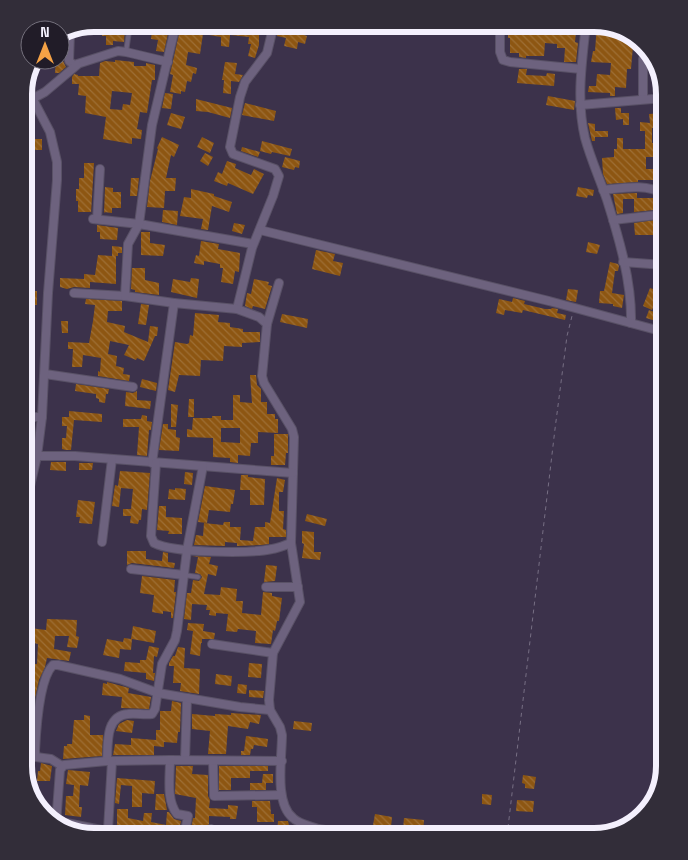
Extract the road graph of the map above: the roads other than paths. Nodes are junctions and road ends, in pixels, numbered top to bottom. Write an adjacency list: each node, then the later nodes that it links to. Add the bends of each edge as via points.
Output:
1 (129, 32): 6 (lane)
2 (174, 32): 8 (street)
3 (272, 32): 22 (street, via 268,53 245,82 230,147 232,154 279,173)
4 (500, 33): 11 (street, via 500,52 504,60)
5 (585, 33): 11 (street)
6 (126, 52): 8 (street); 10 (street, via 114,52)
7 (643, 60): 14 (street)
8 (168, 62): 21 (street, via 150,133)
9 (70, 64): 10 (street)
10 (77, 65): 12 (street)
11 (581, 69): 15 (street)
12 (34, 98): 34 (street, via 50,132 57,162 48,293)
13 (656, 99): 14 (street)
14 (643, 100): 15 (street)
15 (580, 105): 17 (street, via 585,137)
16 (100, 169): 21 (street, via 95,219)
17 (603, 190): 18 (street); 20 (street)
18 (656, 190)
19 (656, 215): 20 (street)
20 (613, 220): 24 (street)
21 (139, 224): 23 (street); 28 (street, via 128,244)
22 (260, 230): 23 (street); 31 (street)
23 (253, 244): 30 (street)
24 (623, 262): 25 (street); 31 (street)
25 (656, 264)
26 (279, 283): 32 (street)
27 (74, 293): 28 (street)
28 (125, 296): 29 (street)
29 (174, 304): 30 (street); 41 (street)
30 (237, 309): 32 (street, via 259,317)
31 (631, 323): 33 (street)
32 (267, 324): 43 (street, via 262,376 292,430)
33 (656, 330)
34 (47, 375): 35 (street); 37 (street)
35 (133, 387)
36 (33, 417): 37 (street)
37 (42, 417): 39 (street)
38 (32, 455): 39 (lane)
39 (44, 456): 40 (street); 44 (street)
40 (112, 459): 41 (street); 45 (street)
41 (154, 463): 42 (street); 47 (street, via 152,540 157,545)
42 (203, 466): 43 (street); 47 (street)
43 (293, 473): 46 (street)
44 (32, 488)
45 (102, 542)
46 (291, 543): 47 (street, via 256,551); 52 (street)
47 (186, 550): 49 (street)
48 (131, 569): 49 (street)
49 (184, 575): 50 (lane); 55 (street, via 177,631 162,664)
50 (198, 577)
51 (266, 587): 52 (street)
52 (298, 587): 54 (street, via 300,602)
53 (212, 644): 54 (street)
54 (272, 653): 57 (street)
55 (158, 693): 56 (street); 60 (street, via 152,714 123,714 113,721 109,734); 63 (street, via 120,679 53,665 43,686 35,751 36,757 51,759)
56 (187, 698): 57 (street); 59 (street)
57 (270, 710): 62 (street, via 280,727)
58 (170, 760): 59 (street); 60 (street); 67 (street, via 172,806 177,814 188,816)
59 (185, 760): 61 (street)
60 (109, 761): 63 (street); 66 (street)
61 (213, 761): 62 (street); 64 (street, via 214,796)
62 (282, 761): 64 (street)
63 (62, 766): 65 (street)
64 (281, 795): 68 (street, via 285,809)
65 (57, 814)
66 (108, 828)
67 (186, 828)
68 (309, 828)

